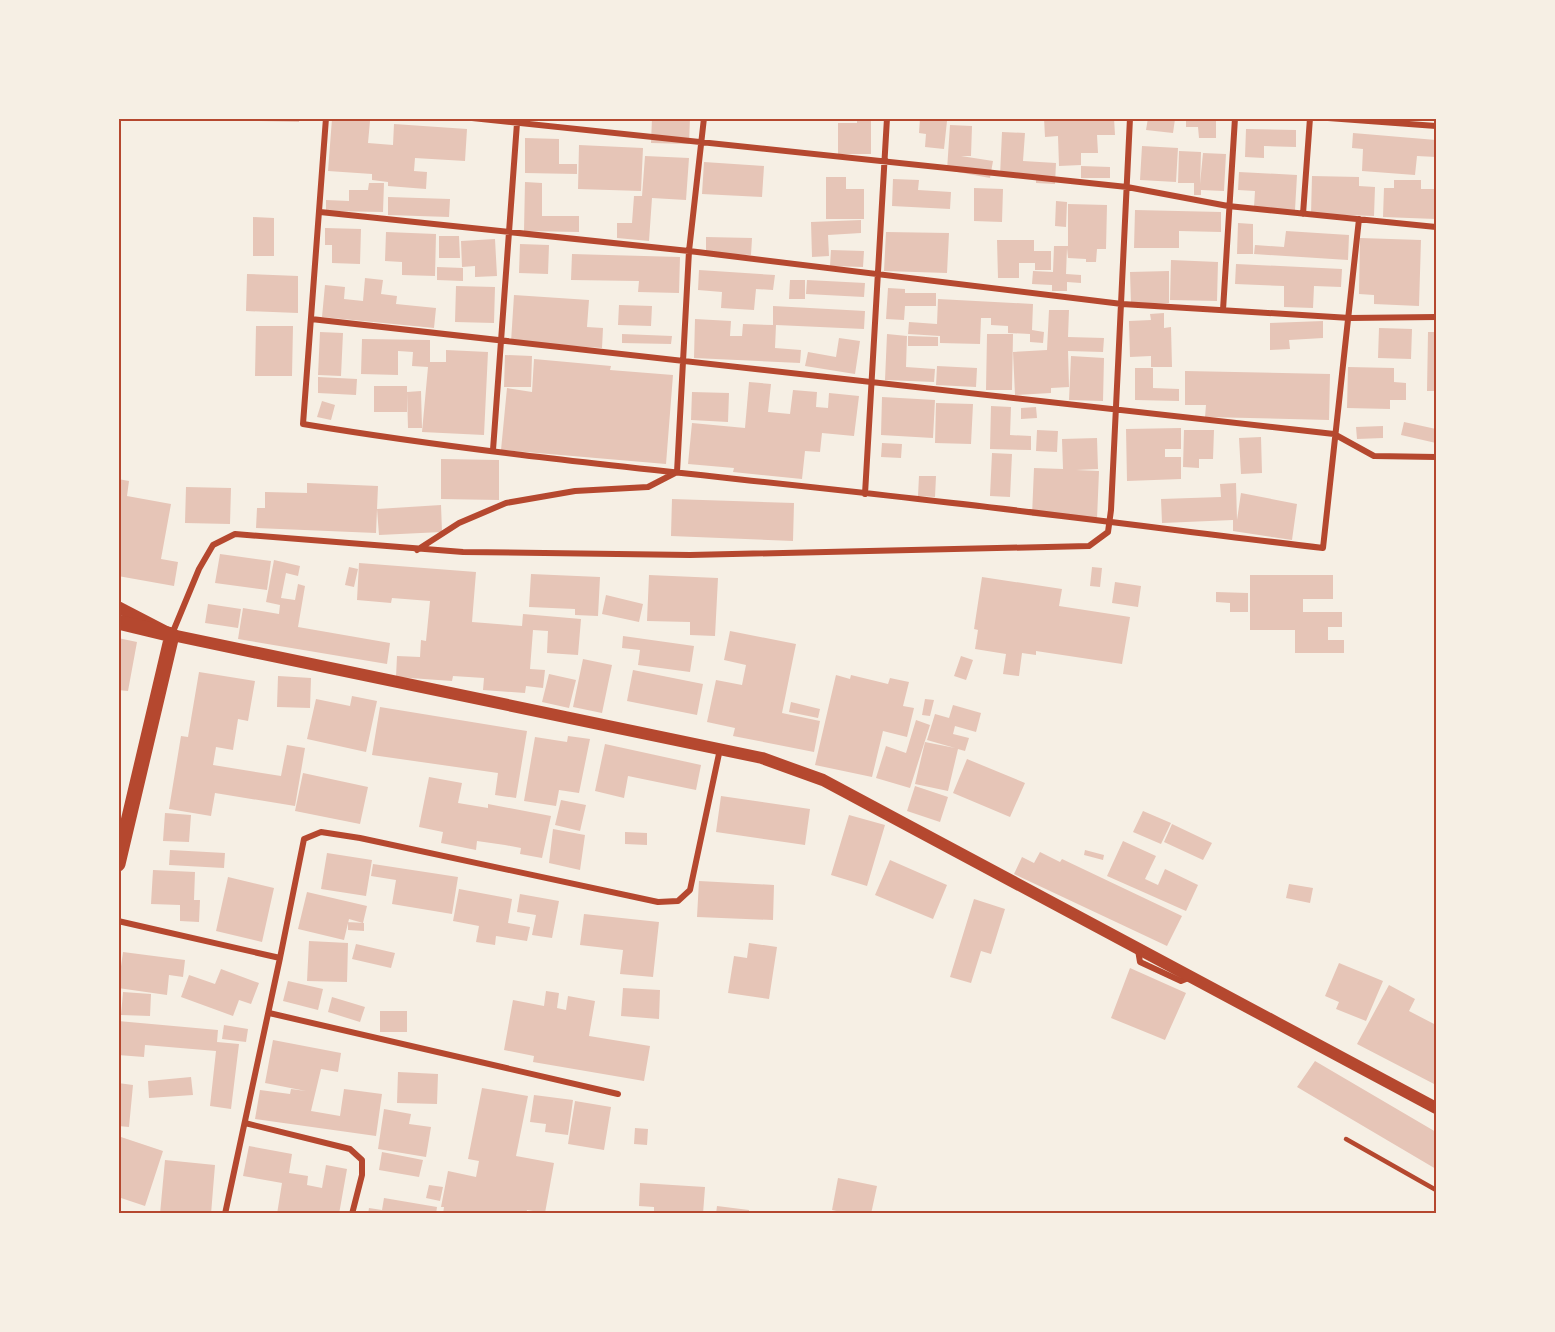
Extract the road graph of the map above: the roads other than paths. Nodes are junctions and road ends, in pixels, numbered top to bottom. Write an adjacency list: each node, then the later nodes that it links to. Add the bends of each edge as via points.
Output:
1 (326, 118): 15 (street)
2 (472, 118): 9 (street)
3 (704, 118): 11 (street)
4 (887, 118): 12 (street)
5 (1130, 118): 13 (street)
6 (1235, 118): 14 (street)
7 (1310, 118): 16 (street)
8 (1328, 118): 10 (street)
9 (517, 123): 11 (street); 19 (street)
10 (1437, 126)
11 (701, 141): 12 (street); 20 (street)
12 (885, 162): 13 (street); 21 (street)
13 (1127, 187): 14 (street); 22 (street)
14 (1228, 206): 16 (street); 23 (street)
15 (320, 212): 19 (street); 26 (street)
16 (1303, 214): 17 (street)
17 (1359, 219): 18 (street); 25 (street)
18 (1437, 227)
19 (510, 231): 20 (street); 27 (street)
20 (689, 251): 21 (street); 28 (street)
21 (878, 275): 22 (street); 29 (street)
22 (1122, 303): 23 (street); 30 (street)
23 (1223, 310): 25 (street)
24 (1437, 317): 25 (street)
25 (1350, 318): 31 (street)
26 (311, 319): 27 (street); 32 (street, via 303,424 405,441)
27 (501, 343): 28 (street); 32 (street)
28 (682, 361): 29 (street); 34 (street)
29 (872, 384): 30 (street); 35 (street)
30 (1116, 410): 31 (street); 36 (street)
31 (1334, 434): 33 (street, via 1374,456); 36 (street, via 1323,548)
32 (493, 450): 34 (street)
33 (1437, 457)
34 (677, 472): 35 (street); 37 (street, via 648,487 575,491 506,503 459,523)
35 (866, 494): 36 (street)
36 (1109, 522): 37 (street, via 1108,532 1089,546 690,555)
37 (417, 550): 40 (street, via 235,534 213,545)
38 (118, 607): 40 (main road)
39 (118, 622): 40 (main road)
40 (172, 635): 41 (main road); 42 (main road)
41 (720, 749): 44 (street, via 690,890 678,901 657,902 321,832 304,839); 47 (main road, via 762,758 823,780)
42 (118, 864)
43 (118, 921): 44 (street)
44 (280, 958): 45 (street)
45 (269, 1012): 46 (street); 48 (street)
46 (618, 1094)
47 (1437, 1108)
48 (245, 1124): 51 (street); 52 (street, via 350,1149 362,1160)
49 (1346, 1139): 50 (lane)
50 (1437, 1190)
51 (225, 1214)
52 (352, 1214)

